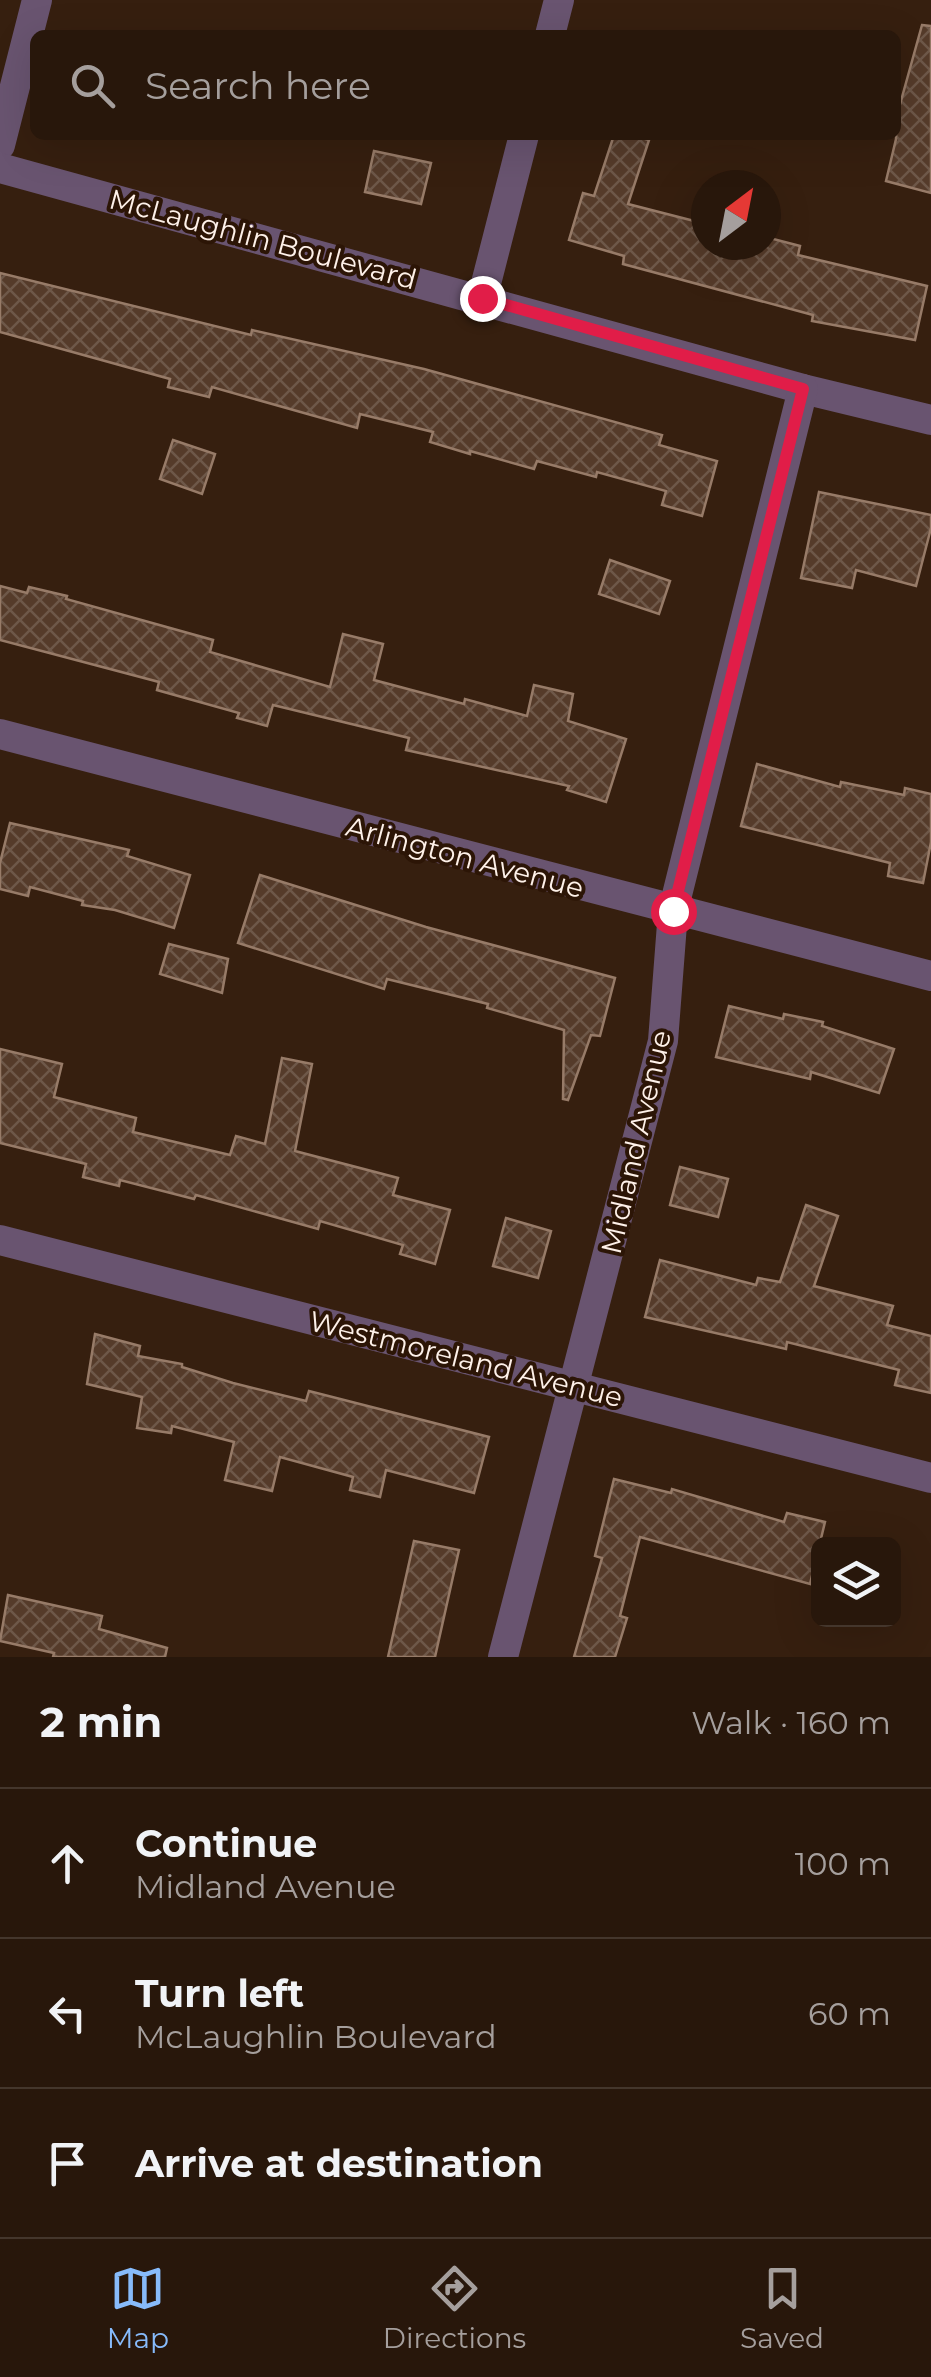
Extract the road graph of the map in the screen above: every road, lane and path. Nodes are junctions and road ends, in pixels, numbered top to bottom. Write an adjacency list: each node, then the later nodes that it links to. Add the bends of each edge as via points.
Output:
1 (37, 0): 5 (street)
2 (560, 0): 3 (street)
3 (551, 30)
4 (523, 140): 7 (street)
5 (0, 144)
6 (0, 168): 7 (street, McLaughlin Boulevard)
7 (482, 298): 8 (street, McLaughlin Boulevard)
8 (803, 389): 9 (street, McLaughlin Boulevard); 11 (street, Midland Avenue)
9 (931, 420)
10 (0, 734): 11 (street, Arlington Avenue)
11 (673, 911): 12 (street, Arlington Avenue); 14 (street, Midland Avenue, via 664,1040)
12 (931, 976)
13 (0, 1240): 14 (street, Westmoreland Avenue)
14 (576, 1387): 15 (street, Westmoreland Avenue); 16 (street, Midland Avenue)
15 (931, 1478)
16 (503, 1657)

